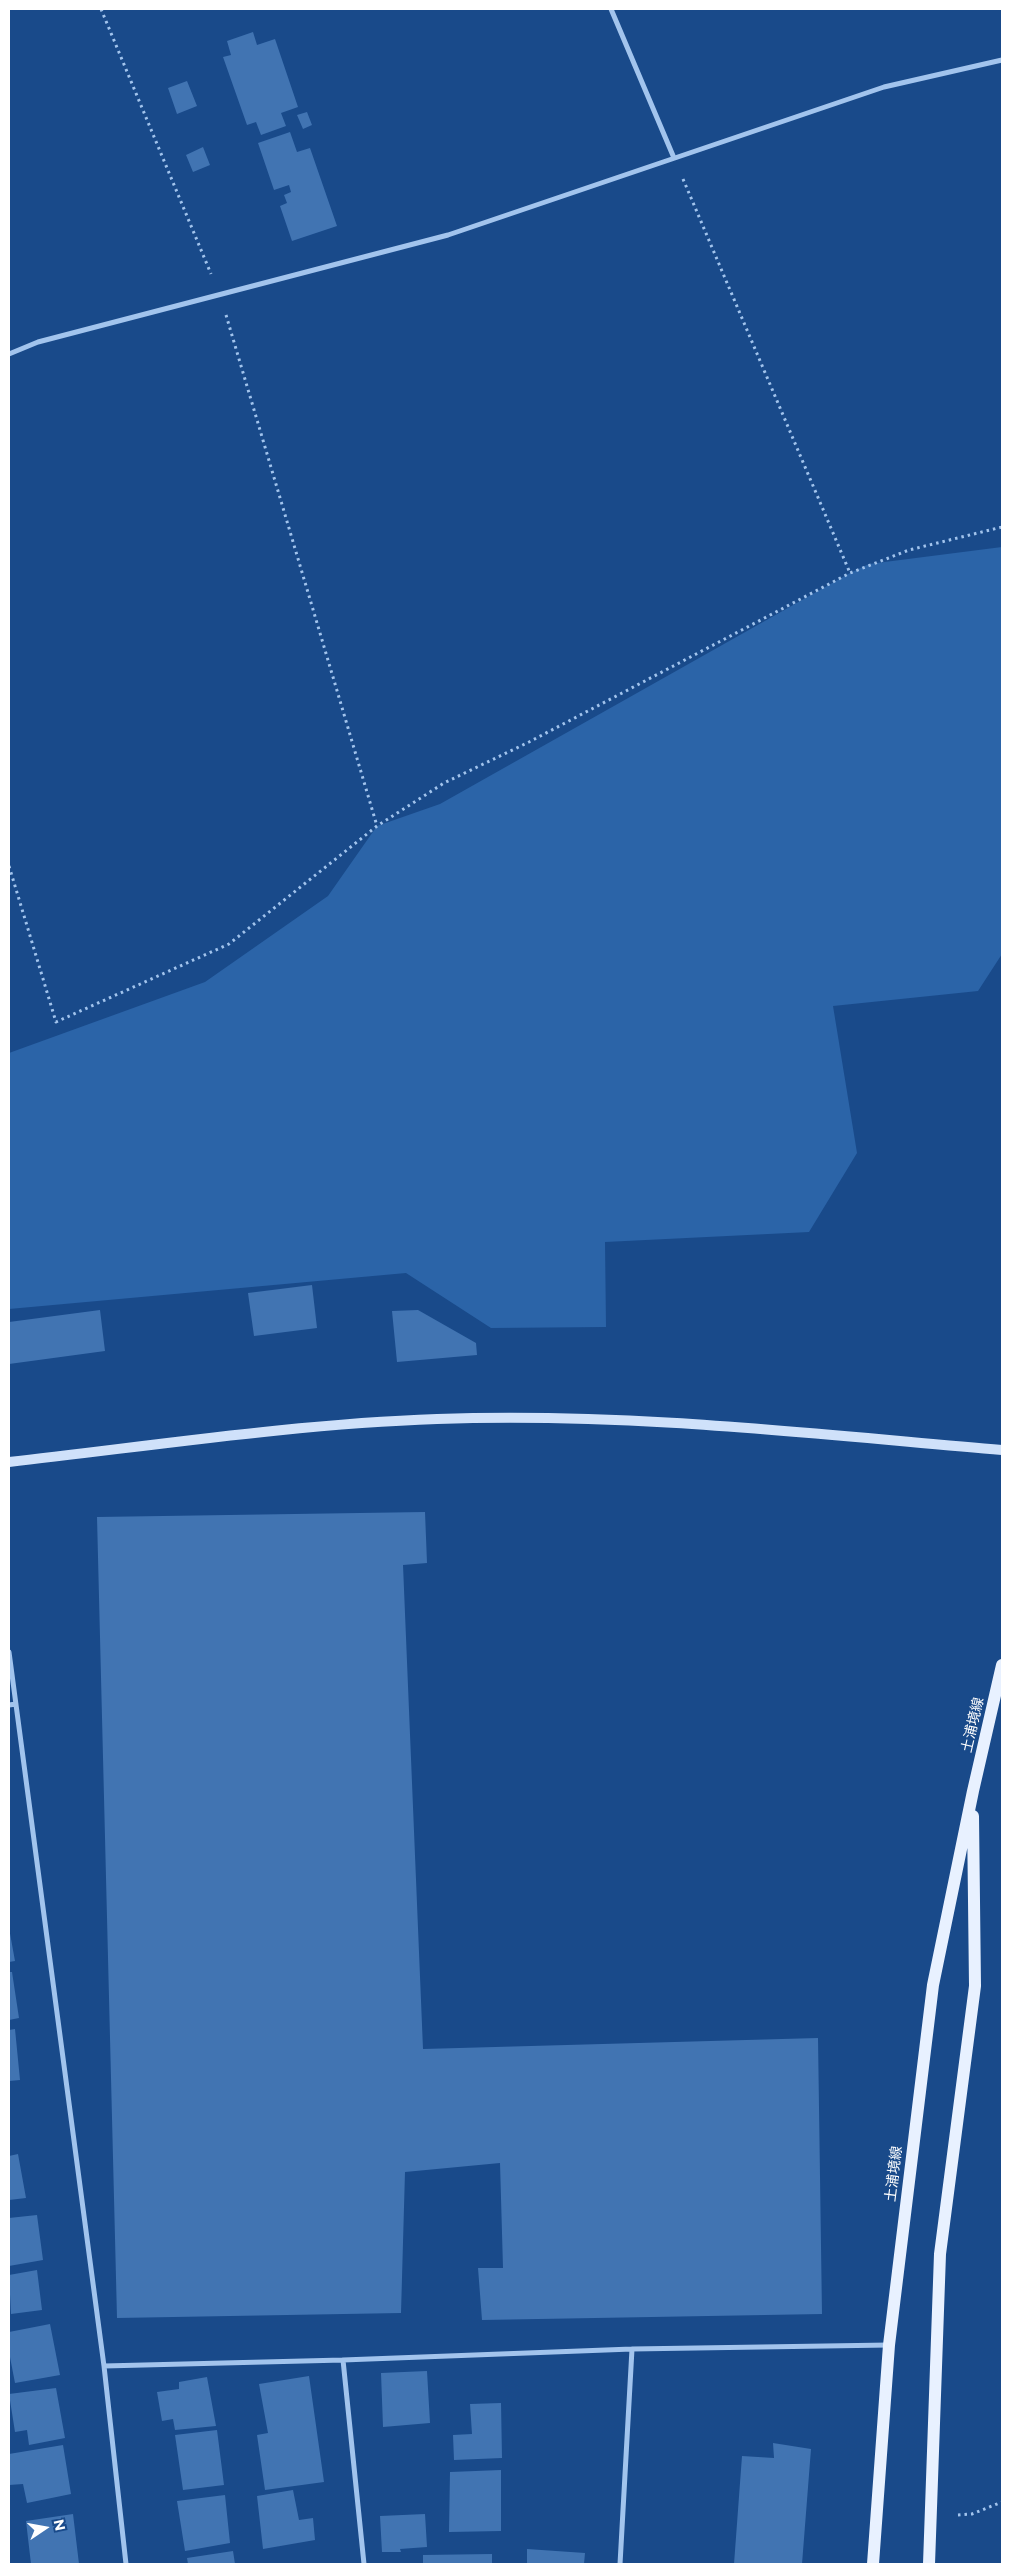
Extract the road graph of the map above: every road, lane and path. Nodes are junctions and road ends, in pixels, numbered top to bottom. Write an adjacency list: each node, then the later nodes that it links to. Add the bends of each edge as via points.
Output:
1 (101, 9): 5 (path)
2 (611, 9): 4 (street)
3 (1002, 60): 4 (street, via 884,87)
4 (674, 158): 5 (street, via 448,235); 8 (path)
5 (220, 295): 6 (street, via 38,342); 9 (path)
6 (9, 354)
7 (1002, 527): 8 (path, via 908,550)
8 (850, 573): 9 (path, via 529,742 444,783)
9 (377, 826): 10 (path, via 229,944 56,1022)
10 (9, 866)
11 (1002, 1450): 12 (street, via 701,1423 583,1418 450,1419 342,1423)
12 (9, 1462)
13 (9, 1652): 15 (street)
14 (1002, 1665): 17 (main road, 土浦境線)
15 (16, 1704): 16 (street); 21 (street)
16 (9, 1705)
17 (973, 1791): 18 (main road, 土浦境線, via 933,1985); 26 (main road, 土浦境線, via 975,1986 940,2254)
18 (889, 2344): 19 (street); 25 (main road, 土浦境線)
19 (632, 2349): 20 (street); 24 (street)
20 (343, 2360): 21 (street); 23 (street)
21 (104, 2366): 22 (street)
22 (126, 2564)
23 (364, 2564)
24 (620, 2564)
25 (873, 2564)
26 (929, 2564)

